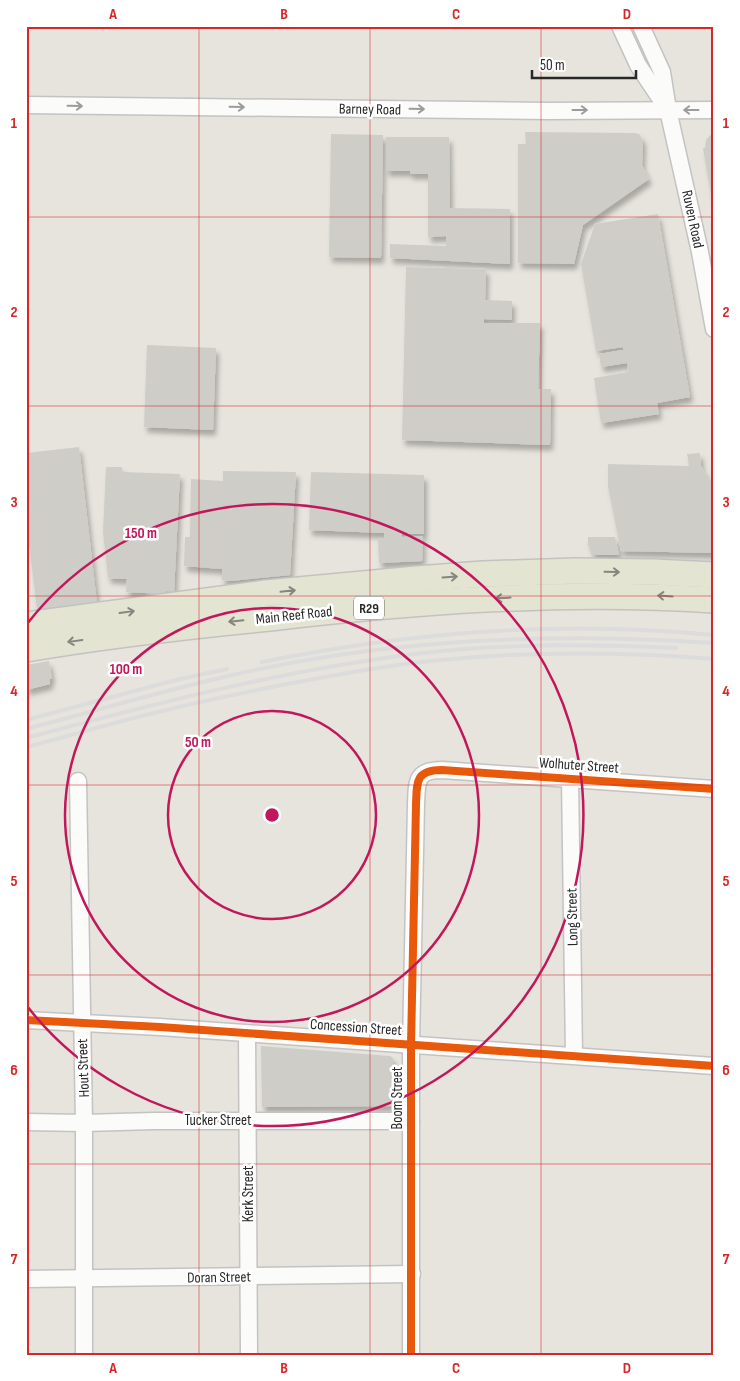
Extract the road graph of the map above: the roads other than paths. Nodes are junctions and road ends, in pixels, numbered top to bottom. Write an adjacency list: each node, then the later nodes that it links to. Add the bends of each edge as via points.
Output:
1 (620, 26): 4 (street, Ruven Road, via 638,64)
2 (641, 26): 4 (street, Ruven Road, via 662,72)
3 (26, 105): 4 (street, Barney Road, one-way to 4)
4 (668, 110): 5 (street, Barney Road, one-way to 4); 6 (street, Ruven Road)
5 (714, 110)
6 (714, 329)
7 (714, 575): 9 (main road, Main Reef Road / R29, one-way to 7, via 266,593 483,574 575,571)
8 (714, 600): 10 (main road, Main Reef Road / R29, one-way to 10, via 563,595 477,599 212,624)
9 (26, 625)
10 (26, 649)
11 (442, 770): 12 (street, Wolhuter Street); 18 (street, Boom Street, via 424,772 418,778 417,786)
12 (570, 778): 14 (street, Wolhuter Street); 19 (street, Long Street)
13 (78, 781): 16 (street, Hout Street)
14 (714, 788)
15 (26, 1020): 16 (street, Concession Street)
16 (81, 1024): 17 (street, Concession Street); 24 (street, Hout Street)
17 (248, 1034): 18 (street, Concession Street); 21 (street, Kerk Street)
18 (410, 1045): 19 (street, Concession Street); 22 (street, Boom Street)
19 (574, 1055): 20 (street, Concession Street)
20 (714, 1066)
21 (248, 1120): 22 (street, Tucker Street); 24 (street, Tucker Street); 26 (street, Kerk Street)
22 (411, 1121): 25 (street, Boom Street)
23 (26, 1122): 24 (street, Tucker Street)
24 (84, 1123): 28 (street, Hout Street)
25 (412, 1274): 26 (street, Doran Street); 31 (street, Boom Street)
26 (248, 1276): 28 (street, Doran Street); 30 (street, Kerk Street)
27 (26, 1279): 28 (street, Doran Street)
28 (84, 1280): 29 (street, Hout Street)
29 (84, 1355)
30 (249, 1355)
31 (411, 1355)

